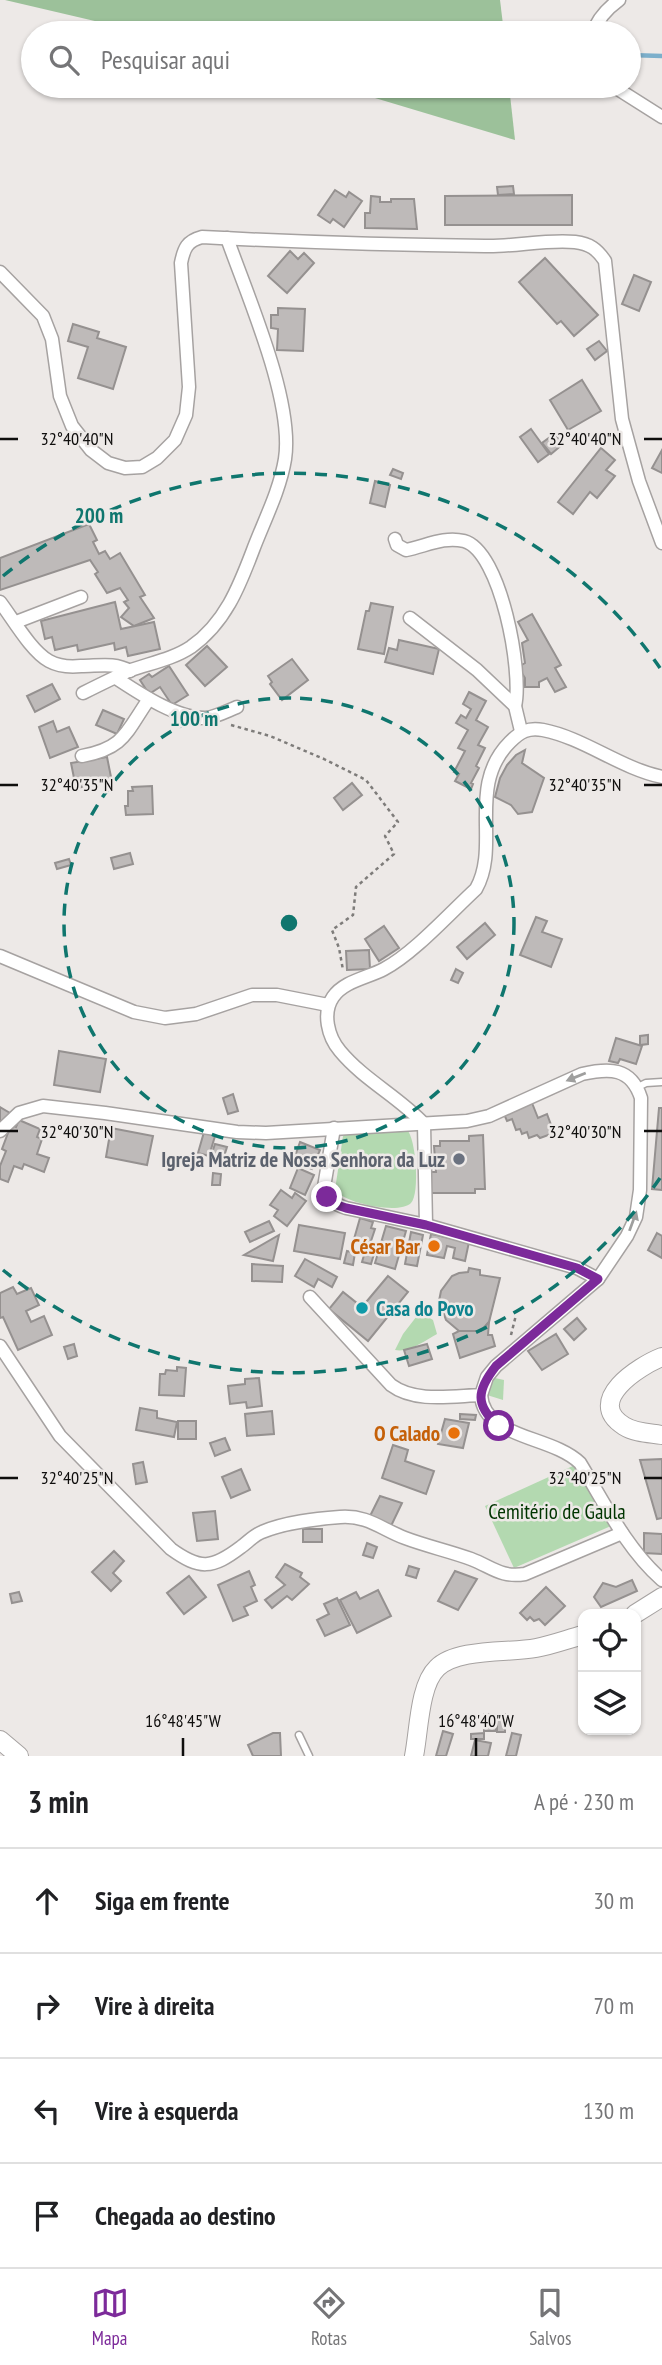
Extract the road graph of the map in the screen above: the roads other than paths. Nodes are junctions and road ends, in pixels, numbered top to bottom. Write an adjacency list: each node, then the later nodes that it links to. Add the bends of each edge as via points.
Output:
1 (619, 0): 2 (street)
2 (599, 21)
3 (633, 98): 4 (street)
4 (662, 117)
5 (227, 238): 6 (street, via 190,240 184,249 186,415 175,440 142,467 108,463 72,426 60,396 52,339 43,316); 8 (street, via 495,247 572,242 597,250 605,261 622,419); 13 (street, via 283,407 281,477 237,592 208,633 188,649)
6 (0, 272)
7 (395, 540): 17 (street, via 406,551 429,543 468,542 483,556 492,570 514,648)
8 (662, 543)
9 (81, 597): 12 (street)
10 (0, 602): 12 (street)
11 (410, 618): 17 (street)
12 (16, 622): 13 (street, via 50,662 109,665)
13 (130, 671): 14 (street)
14 (116, 678): 15 (street); 16 (street)
15 (83, 693)
16 (149, 699): 18 (street, via 208,718); 20 (street, via 125,737 101,752)
17 (515, 706): 19 (street)
18 (237, 707)
19 (521, 731): 21 (street, via 558,734); 23 (street, via 493,768 486,790 485,864 476,889 400,959 340,989)
20 (82, 755)
21 (662, 777)
22 (0, 956): 23 (street, via 134,1013 165,1018 196,1014 252,995)
23 (328, 1005): 26 (street, via 330,1033 338,1050)
24 (662, 1082): 25 (lane)
25 (638, 1087): 26 (street, one-way to 26, via 615,1071 598,1070 489,1116); 30 (street, one-way to 25, via 636,1217 640,1190)
26 (424, 1125): 27 (street); 29 (street)
27 (334, 1128): 28 (street, via 237,1132 43,1106 19,1113); 29 (street, via 324,1187 327,1197 346,1208)
28 (1, 1134)
29 (426, 1225): 30 (street, via 577,1268)
30 (598, 1279): 34 (street, via 496,1366)
31 (310, 1297): 34 (street, via 403,1394)
32 (0, 1346): 36 (street, via 60,1436 187,1561 204,1566 221,1562 259,1533 280,1525 366,1518 403,1537 512,1576)
33 (662, 1357): 35 (main road, via 614,1390 611,1404 614,1416 624,1426)
34 (481, 1395): 36 (street, via 487,1416 499,1426 570,1454)
35 (662, 1435)
36 (622, 1533): 37 (street)
37 (662, 1580)
38 (662, 1597): 39 (main road)
39 (641, 1610)
40 (578, 1636): 43 (main road, via 537,1648 464,1656 437,1668 424,1694)
41 (299, 1735): 45 (lane)
42 (0, 1740): 44 (main road)
43 (415, 1755)
44 (19, 1756)
45 (309, 1756)

